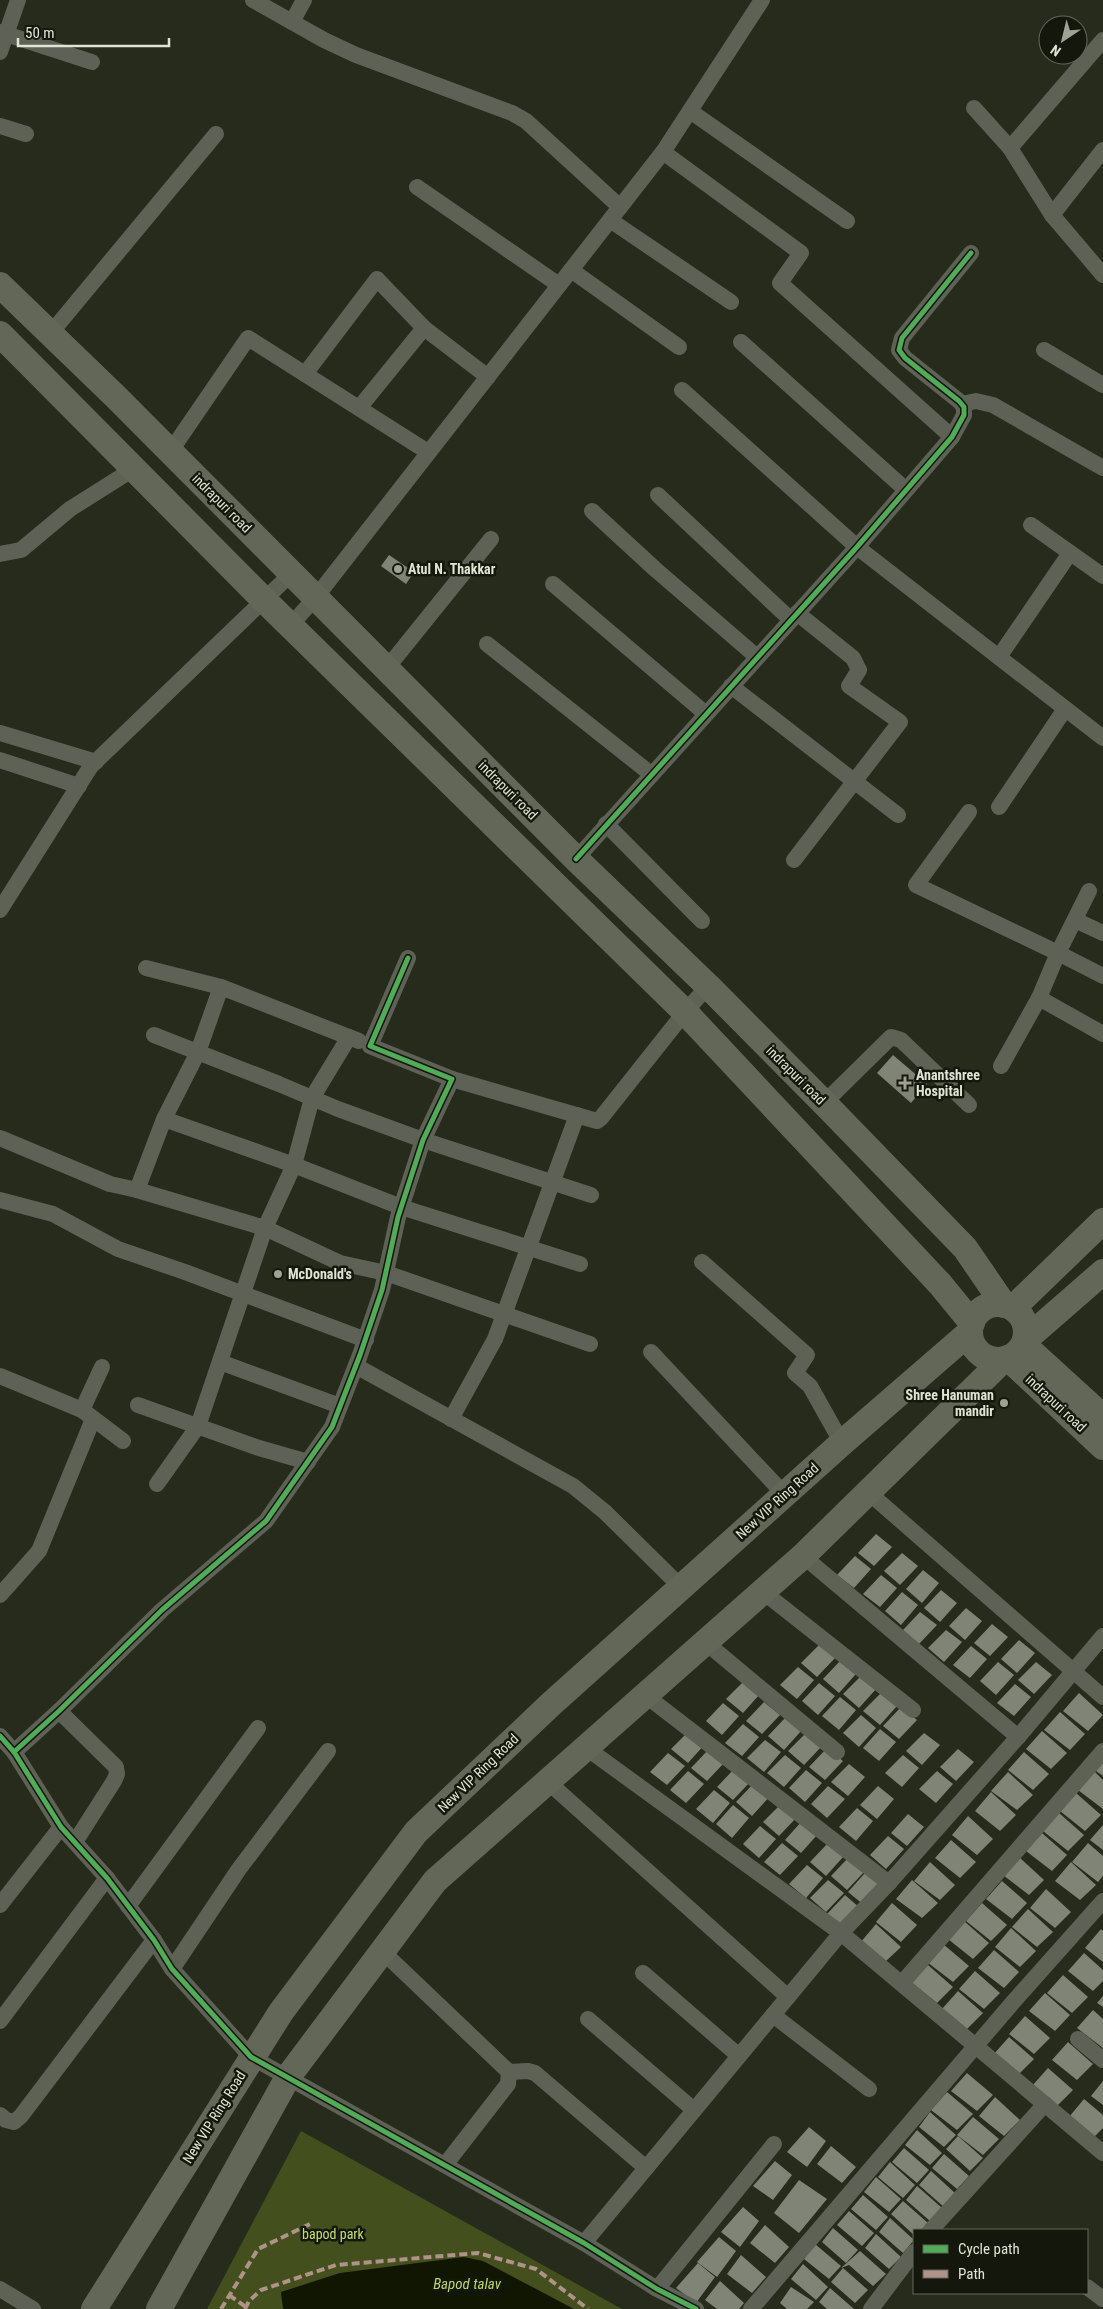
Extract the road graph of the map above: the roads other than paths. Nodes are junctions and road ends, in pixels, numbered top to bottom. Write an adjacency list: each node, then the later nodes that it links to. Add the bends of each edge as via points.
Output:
1 (18, 0): 6 (street)
2 (253, 0): 5 (street)
3 (304, 0): 5 (street)
4 (762, 0): 11 (street)
5 (292, 22): 19 (street, via 356,55 526,121)
6 (3, 33): 8 (street); 9 (street)
7 (1103, 40): 15 (street)
8 (0, 52)
9 (92, 62)
10 (974, 108): 15 (street)
11 (690, 110): 17 (street); 21 (street)
12 (0, 126): 13 (street)
13 (26, 134)
14 (216, 134): 30 (street)
15 (1010, 148): 20 (street)
16 (1103, 150): 20 (street)
17 (663, 152): 19 (street); 40 (street, via 801,253 780,283)
18 (417, 187): 26 (street)
19 (615, 213): 24 (street); 27 (street)
20 (1052, 214): 23 (street)
21 (847, 221)
22 (971, 253): 38 (street, via 902,338 899,350)
23 (1101, 269)
24 (571, 270): 26 (street); 32 (street)
25 (0, 285): 30 (main road, indrapuri road)
26 (559, 285): 35 (street)
27 (731, 302)
28 (424, 328): 34 (street, via 377,279); 35 (street); 39 (street)
29 (0, 334): 43 (main road)
30 (50, 334): 41 (main road, indrapuri road)
31 (741, 342): 45 (street)
32 (679, 347)
33 (1044, 350): 36 (street)
34 (305, 374): 39 (street); 41 (street, via 248,338)
35 (488, 377): 42 (street)
36 (1103, 385)
37 (682, 390): 50 (street)
38 (962, 404): 40 (street, via 964,415); 44 (street, via 976,401 993,405)
39 (359, 408): 42 (street)
40 (952, 437): 45 (street)
41 (170, 452): 53 (main road, indrapuri road)
42 (428, 452): 56 (street)
43 (134, 468): 52 (street, via 70,509 21,550); 57 (main road)
44 (1103, 468)
45 (906, 490): 50 (street)
46 (658, 495): 58 (street)
47 (592, 511): 61 (street)
48 (1031, 525): 51 (street)
49 (491, 539): 63 (street)
50 (857, 547): 58 (street); 62 (street)
51 (1070, 553): 54 (street); 62 (street)
52 (0, 554)
53 (292, 573): 56 (main road, indrapuri road); 57 (street)
54 (1103, 576)
55 (553, 584): 66 (street)
56 (316, 597): 59 (street); 63 (main road, indrapuri road)
57 (264, 600): 59 (main road); 70 (street)
58 (794, 616): 61 (street); 72 (street, via 853,658 859,670 849,686 900,722)
59 (290, 626): 92 (main road)
60 (487, 644): 71 (street)
61 (757, 657): 64 (street)
62 (999, 657): 65 (street)
63 (387, 668): 78 (main road, indrapuri road)
64 (731, 686): 66 (street); 72 (street)
65 (1065, 709): 68 (street); 74 (street)
66 (706, 714): 71 (street)
67 (0, 733): 70 (street)
68 (1103, 738)
69 (0, 760): 73 (street)
70 (96, 762): 73 (street)
71 (651, 774): 77 (street)
72 (855, 782): 76 (street); 79 (street)
73 (79, 786): 81 (street)
74 (999, 807)
75 (969, 812): 85 (street, via 916,885)
76 (898, 815)
77 (606, 824): 78 (street); 83 (street)
78 (576, 859): 89 (main road, indrapuri road)
79 (794, 860)
80 (1089, 891): 82 (street)
81 (0, 910)
82 (1075, 920): 84 (street); 85 (street)
83 (702, 921)
84 (1103, 933)
85 (1058, 953): 88 (street); 91 (street)
86 (408, 958): 96 (street)
87 (146, 968): 90 (street)
88 (1103, 976)
89 (708, 986): 92 (street); 101 (main road, indrapuri road)
90 (221, 988): 95 (street); 97 (street)
91 (1039, 998): 93 (street); 98 (street)
92 (685, 1012): 103 (street, via 601,1118 597,1120); 123 (main road, via 940,1284)
93 (1103, 1034)
94 (154, 1036): 97 (street)
95 (349, 1037): 96 (street); 100 (street)
96 (370, 1046): 99 (street)
97 (198, 1052): 100 (street); 104 (street)
98 (1001, 1066)
99 (452, 1079): 103 (street); 106 (street)
100 (312, 1098): 106 (street); 107 (street)
101 (824, 1103): 102 (street, via 891,1037 902,1040); 121 (main road, indrapuri road, via 965,1248)
102 (969, 1105)
103 (577, 1114): 108 (street)
104 (164, 1119): 107 (street); 109 (street)
105 (0, 1138): 109 (street, via 110,1184)
106 (423, 1140): 108 (street); 112 (street)
107 (294, 1165): 112 (street); 114 (street)
108 (552, 1182): 110 (street); 115 (street)
109 (137, 1190): 114 (street)
110 (590, 1195)
111 (0, 1200): 120 (street, via 53,1214 118,1249)
112 (401, 1207): 115 (street); 119 (street)
113 (1103, 1222): 121 (main road)
114 (265, 1228): 119 (street, via 340,1263); 120 (street)
115 (528, 1248): 117 (street); 122 (street)
116 (702, 1262): 139 (street, via 807,1355 795,1373 810,1386)
117 (580, 1264)
118 (1103, 1272): 126 (main road)
119 (386, 1273): 122 (street); 124 (street)
120 (243, 1295): 124 (street); 128 (street)
121 (1009, 1306): 123 (main road, via 990,1305 982,1309); 126 (main road, via 1023,1318 1026,1326)
122 (504, 1314): 125 (street); 136 (street, via 495,1339)
123 (971, 1328): 126 (main road, via 976,1349 983,1356); 139 (main road, New VIP Ring Road)
124 (366, 1340): 129 (street)
125 (590, 1344)
126 (1015, 1351): 135 (main road, indrapuri road); 140 (main road, indrapuri road); 143 (main road)
127 (652, 1352): 144 (street)
128 (220, 1362): 133 (street); 137 (street)
129 (356, 1366): 133 (street); 136 (street)
130 (102, 1367): 134 (street)
131 (0, 1376): 134 (street)
132 (138, 1405): 137 (street)
133 (340, 1406): 141 (street, via 332,1427)
134 (88, 1414): 138 (street); 148 (street, via 39,1551)
135 (1103, 1417)
136 (451, 1419): 146 (street, via 573,1486)
137 (198, 1426): 141 (street); 142 (street)
138 (123, 1441)
139 (842, 1443): 144 (main road, New VIP Ring Road)
140 (1103, 1447)
141 (308, 1462): 155 (street, via 266,1522 162,1610)
142 (157, 1484)
143 (868, 1492): 145 (main road); 151 (street)
144 (784, 1494): 146 (main road, New VIP Ring Road)
145 (802, 1556): 147 (main road); 158 (street)
146 (681, 1587): 185 (main road, New VIP Ring Road, via 416,1832)
147 (762, 1591): 150 (main road); 154 (street)
148 (0, 1595)
149 (1103, 1636): 151 (street)
150 (705, 1642): 152 (main road); 163 (street)
151 (1073, 1671): 153 (street); 158 (street)
152 (645, 1694): 159 (main road); 168 (street)
153 (1103, 1697)
154 (912, 1710)
155 (59, 1712): 162 (street); 166 (street, via 116,1768 117,1774)
156 (258, 1728): 171 (street)
157 (0, 1736): 162 (street)
158 (1018, 1737): 168 (street)
159 (585, 1747): 164 (main road); 172 (street)
160 (328, 1751): 175 (street, via 239,1869)
161 (1103, 1751): 177 (street)
162 (14, 1752): 165 (street)
163 (837, 1752)
164 (547, 1782): 174 (main road, via 435,1881); 178 (street)
165 (61, 1826): 166 (street); 170 (street)
166 (75, 1842): 167 (street)
167 (107, 1878): 171 (street); 181 (street)
168 (889, 1883): 172 (street)
169 (1103, 1901): 183 (street)
170 (0, 1905)
171 (128, 1906): 173 (street)
172 (841, 1933): 177 (street); 178 (street)
173 (154, 1940): 175 (street); 192 (street, via 21,2116 14,2122)
174 (382, 1951): 187 (street); 188 (main road)
175 (172, 1969): 185 (street)
176 (643, 1973): 184 (street)
177 (902, 1983): 183 (street)
178 (788, 1997): 179 (street)
179 (773, 2016): 184 (street); 189 (street)
180 (588, 2020): 191 (street)
181 (0, 2021)
182 (1078, 2039): 186 (street)
183 (975, 2045): 190 (street); 208 (street)
184 (739, 2056): 191 (street)
185 (251, 2057): 188 (street); 205 (main road, New VIP Ring Road)
186 (1103, 2060)
187 (508, 2072): 195 (street, via 508,2084); 196 (street, via 535,2073)
188 (288, 2077): 195 (street); 206 (main road)
189 (869, 2089)
190 (1045, 2104): 194 (street); 197 (street)
191 (694, 2110): 196 (street)
192 (0, 2115)
193 (774, 2144): 202 (street)
194 (1103, 2153)
195 (445, 2165): 198 (street)
196 (646, 2168): 198 (street)
197 (932, 2229)
198 (584, 2243): 202 (street)
199 (913, 2253): 209 (street)
200 (1088, 2288): 203 (street)
201 (0, 2289): 204 (street)
202 (656, 2289): 207 (street)
203 (1103, 2299)
204 (33, 2309)
205 (94, 2309)
206 (158, 2309)
207 (696, 2309)
208 (751, 2309)
209 (871, 2309)

